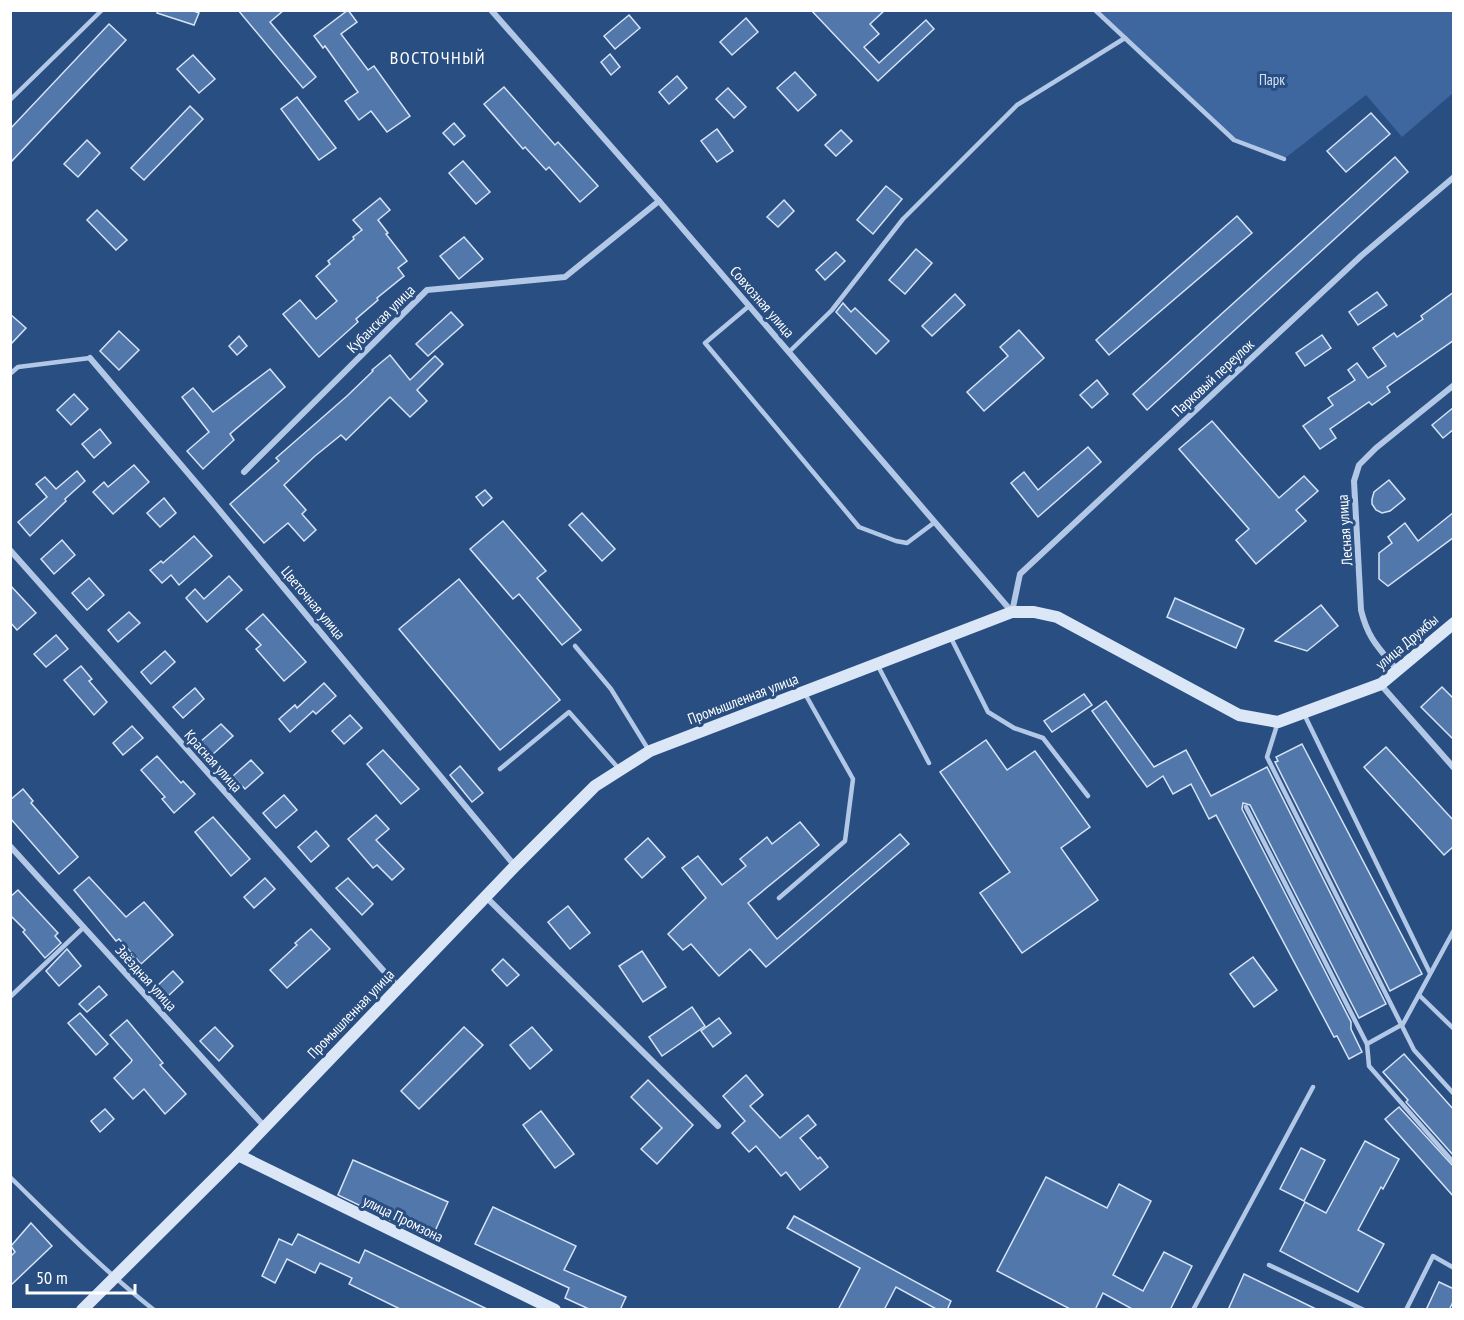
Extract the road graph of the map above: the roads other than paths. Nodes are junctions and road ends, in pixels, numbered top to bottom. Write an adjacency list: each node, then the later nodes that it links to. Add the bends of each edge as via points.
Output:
1 (102, 10): 5 (lane)
2 (491, 10): 8 (street, Совхозная улица)
3 (1095, 10): 4 (lane)
4 (1125, 38): 6 (lane, via 1234,140); 10 (lane, via 1017,105 903,219 832,310)
5 (10, 100)
6 (1284, 159)
7 (1454, 177): 17 (street, Парковый переулок, via 1361,256 1020,574)
8 (659, 201): 9 (street, Совхозная улица); 14 (street, Кубанская улица, via 564,277 427,290)
9 (749, 306): 10 (street, Совхозная улица); 15 (lane, via 705,343 859,527 907,543)
10 (789, 352): 15 (street, Совхозная улица)
11 (90, 358): 12 (lane, via 18,367); 35 (street, Цветочная улица)
12 (10, 374)
13 (1454, 385): 22 (street, Лесная улица, via 1376,448 1359,465 1354,481 1361,610 1375,645)
14 (244, 472)
15 (935, 522): 17 (street, Совхозная улица)
16 (10, 550): 41 (street, Красная улица)
17 (1011, 612): 19 (main road, Промышленная улица); 26 (main road, Промышленная улица, via 1057,617 1239,715)
18 (1454, 623): 22 (main road, улица Дружбы)
19 (950, 636): 21 (main road, Промышленная улица); 32 (lane, via 988,712 1014,729 1043,738)
20 (575, 646): 27 (lane, via 611,689)
21 (876, 664): 24 (main road, Промышленная улица); 28 (lane)
22 (1398, 670): 23 (main road, улица Дружбы)
23 (1381, 684): 25 (main road); 29 (street)
24 (804, 692): 27 (main road, Промышленная улица); 37 (lane, via 853,779 844,841)
25 (1304, 712): 26 (main road); 40 (lane)
26 (1278, 722): 44 (lane, via 1267,758)
27 (650, 752): 31 (main road, Промышленная улица)
28 (929, 763)
29 (1454, 768)
30 (500, 769): 31 (lane, via 569,712)
31 (620, 770): 35 (main road, Промышленная улица, via 595,786)
32 (1088, 796)
33 (1246, 807): 46 (lane)
34 (10, 846): 38 (street, Звёздная улица)
35 (515, 866): 36 (main road, Промышленная улица)
36 (486, 897): 41 (main road, Промышленная улица); 50 (street)
37 (779, 898)
38 (84, 927): 43 (lane); 49 (street, Звёздная улица)
39 (1454, 930): 40 (lane)
40 (1430, 973): 42 (lane)
41 (399, 987): 49 (main road, Промышленная улица)
42 (1419, 995): 44 (lane); 45 (lane)
43 (10, 998)
44 (1403, 1024): 46 (lane); 48 (lane, via 1414,1050)
45 (1454, 1029)
46 (1367, 1044): 52 (lane, via 1369,1066)
47 (1313, 1087): 60 (lane)
48 (1454, 1094)
49 (264, 1126): 51 (main road, Промышленная улица)
50 (718, 1126)
51 (238, 1155): 56 (main road, Промышленная улица); 59 (main road, улица Промзона)
52 (1454, 1163)
53 (10, 1177): 56 (lane)
54 (1269, 1265): 61 (lane)
55 (1454, 1268): 62 (lane, via 1433,1256)
56 (114, 1278): 57 (main road, Промышленная улица); 58 (lane)
57 (82, 1310)
58 (154, 1310)
59 (555, 1310)
60 (1193, 1310)
61 (1364, 1310)
62 (1406, 1310)

